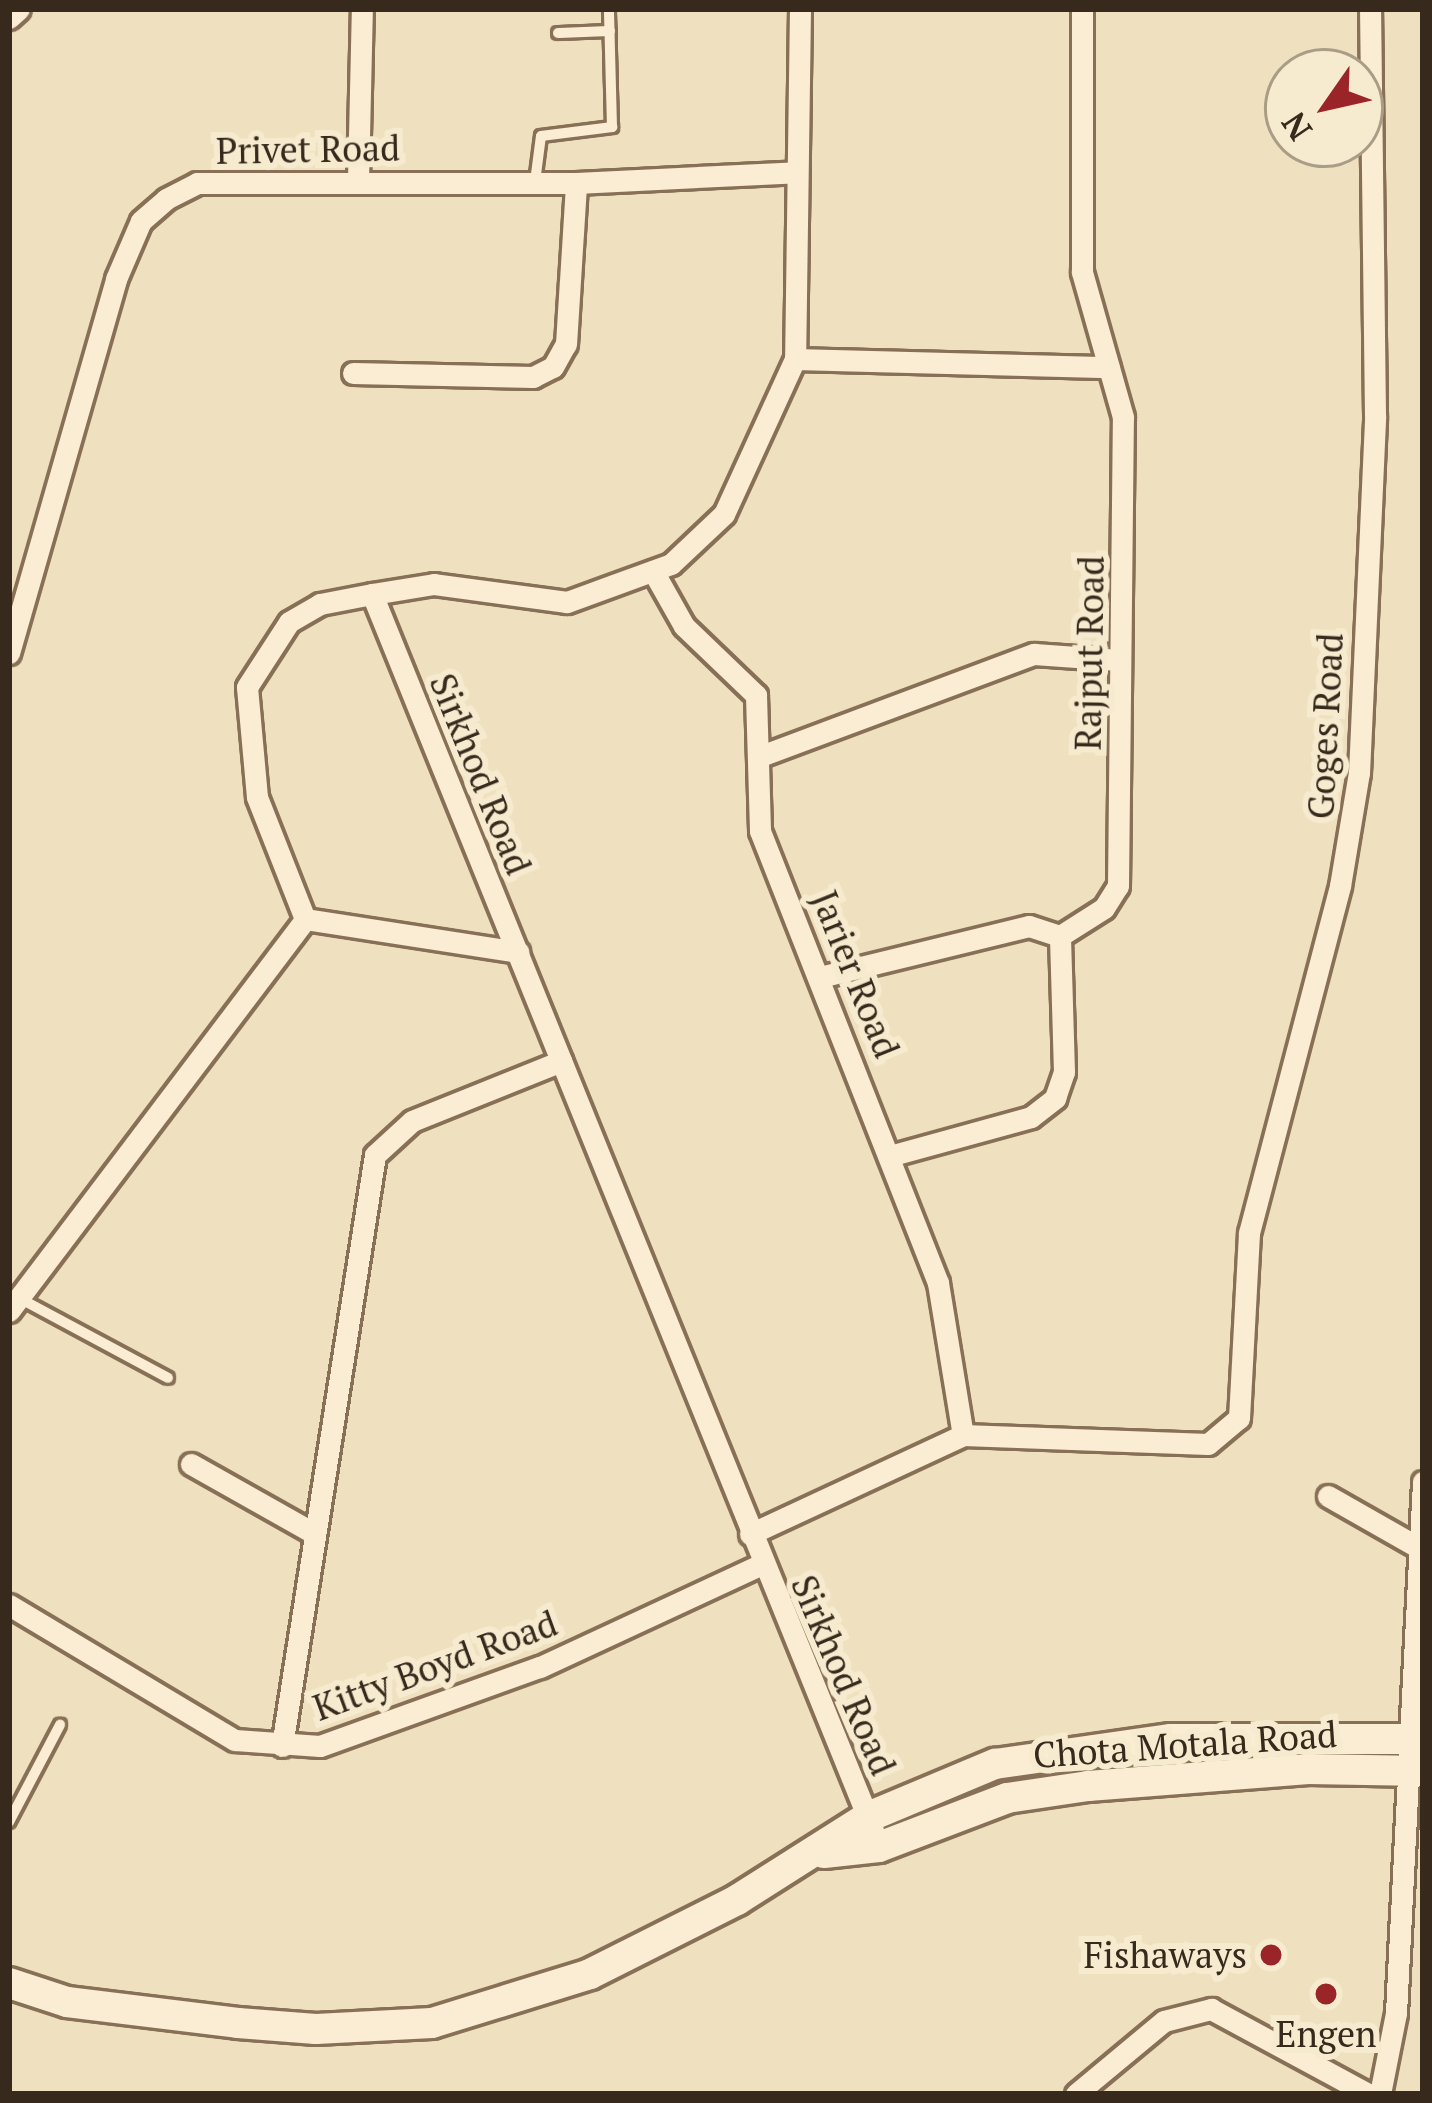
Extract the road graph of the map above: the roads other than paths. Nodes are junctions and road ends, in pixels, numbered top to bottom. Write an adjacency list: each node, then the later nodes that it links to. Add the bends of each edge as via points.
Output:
1 (19, 9): 7 (street)
2 (362, 9): 11 (street)
3 (609, 9): 8 (lane)
4 (800, 9): 10 (street)
5 (1082, 9): 15 (street, Rajput Road, via 1077,214 1087,304)
6 (1370, 9): 30 (street, Goges Road, via 1375,415 1359,773 1340,886 1249,1233 1242,1406 1230,1430 1208,1444)
7 (9, 18)
8 (610, 31): 9 (lane); 12 (lane, via 612,127 541,136)
9 (558, 32)
10 (797, 172): 13 (street, Privet Road); 14 (street)
11 (358, 180): 12 (street, Privet Road); 19 (street, Privet Road, via 197,183 141,221 116,279)
12 (535, 182): 13 (street, Privet Road)
13 (576, 183): 16 (street, via 566,344 553,368 533,377)
14 (795, 359): 15 (street); 17 (street, via 724,514 685,556)
15 (1109, 367): 20 (street, Rajput Road, via 1123,417)
16 (353, 374)
17 (653, 571): 18 (street, via 567,602 434,584); 21 (street, Jarier Road, via 684,626 756,695)
18 (372, 594): 22 (street, via 320,604 289,622 248,687 256,796); 24 (street, Sirkhod Road)
19 (9, 653)
20 (1119, 660): 21 (street, via 1034,654); 23 (street, Rajput Road, via 1118,886 1104,908)
21 (758, 757): 25 (street, Jarier Road, via 760,831)
22 (305, 919): 24 (street); 28 (street)
23 (1060, 936): 25 (street, via 1029,926); 27 (street, via 1064,1072 1055,1098 1031,1117)
24 (518, 952): 26 (street, Sirkhod Road)
25 (824, 976): 27 (street, Jarier Road)
26 (561, 1060): 34 (street, via 412,1121 375,1155); 35 (street, Sirkhod Road)
27 (893, 1155): 30 (street, Jarier Road, via 938,1283)
28 (14, 1304): 29 (lane)
29 (168, 1378)
30 (963, 1435): 35 (street)
31 (191, 1465): 34 (street)
32 (1423, 1481): 36 (street)
33 (1328, 1496): 36 (street)
34 (315, 1534): 41 (street)
35 (750, 1534): 37 (street, Sirkhod Road)
36 (1419, 1548): 40 (street)
37 (760, 1565): 41 (street, Kitty Boyd Road, via 439,1707 348,1740); 44 (street, Sirkhod Road)
38 (9, 1605): 41 (street, Kitty Boyd Road, via 235,1740)
39 (59, 1725): 43 (lane)
40 (1415, 1738): 42 (street); 44 (street, Chota Motala Road, via 1171,1739 1034,1755)
41 (282, 1746)
42 (1416, 1771): 44 (street, Chota Motala Road, via 1308,1768 1088,1786); 48 (street, via 1396,2013)
43 (9, 1822)
44 (873, 1832): 45 (street, Chota Motala Road, via 590,1974 432,2023 338,2030 238,2023 67,2002)
45 (9, 1983)
46 (1076, 2094): 47 (street, via 1164,2021 1211,2009)
47 (1367, 2094)
48 (1380, 2094)

